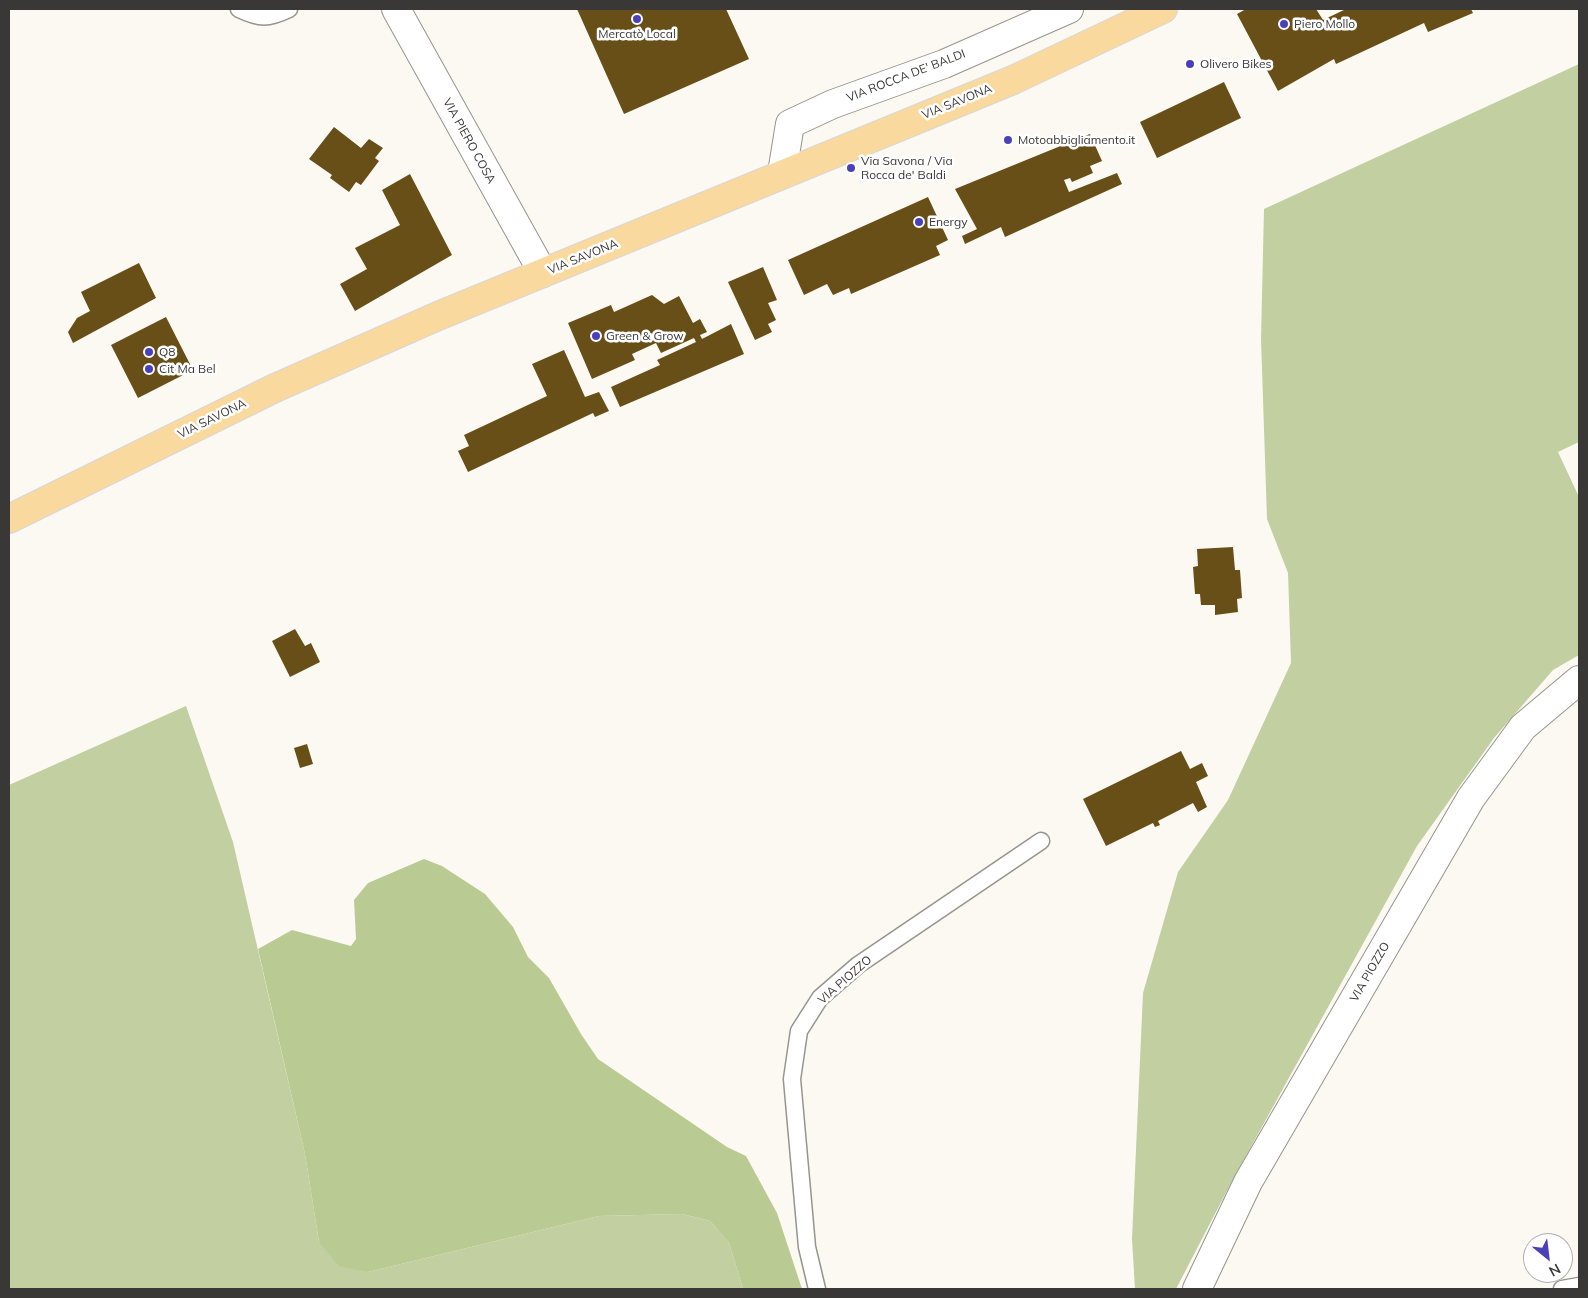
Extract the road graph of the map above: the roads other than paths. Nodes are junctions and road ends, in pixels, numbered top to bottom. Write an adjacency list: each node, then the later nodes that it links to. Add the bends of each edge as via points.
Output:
1 (239, 9): 2 (lane, via 254,16 271,17)
2 (289, 9)
3 (396, 9): 7 (street, VIA PIERO COSA)
4 (1069, 9): 6 (street, VIA ROCCA DE' BALDI, via 944,64 833,104 790,124)
5 (1163, 9): 6 (main road, VIA SAVONA, via 1012,80)
6 (782, 173): 7 (main road, VIA SAVONA)
7 (543, 273): 8 (main road, VIA SAVONA, via 275,388)
8 (9, 519)
9 (1579, 680): 13 (street, VIA PIOZZO, via 1523,727 1470,798 1248,1182)
10 (1041, 842): 12 (lane, VIA PIOZZO, via 858,965 820,998 800,1031 792,1079 807,1247)
11 (1579, 1286): 14 (lane)
12 (817, 1289)
13 (1197, 1289)
14 (1562, 1289)

